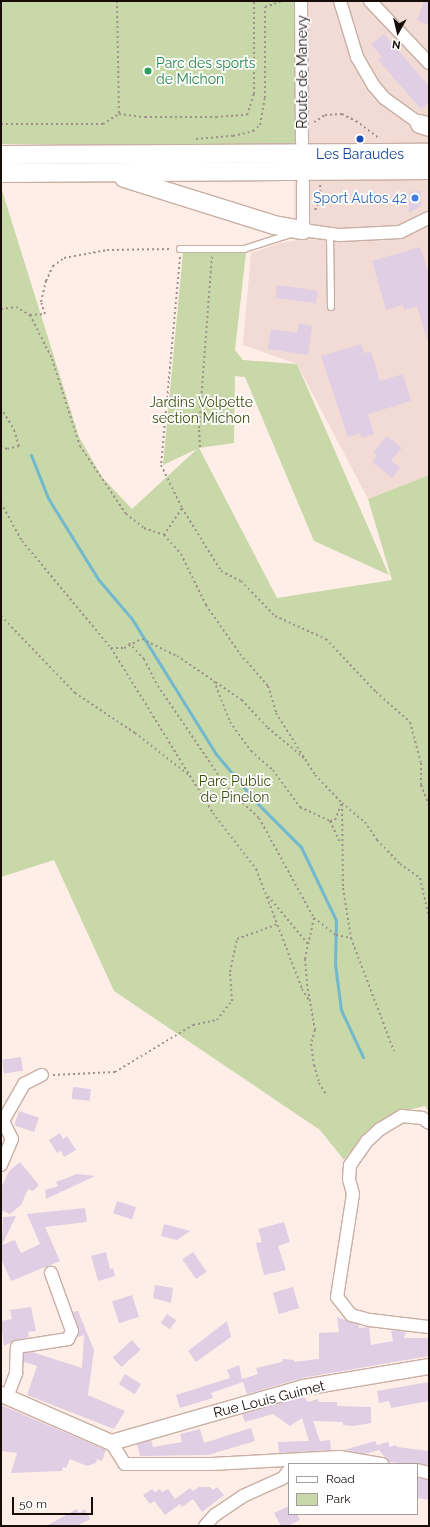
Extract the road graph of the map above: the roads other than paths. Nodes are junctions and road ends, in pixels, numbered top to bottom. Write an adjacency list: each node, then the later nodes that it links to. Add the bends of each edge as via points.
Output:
1 (301, 1): 6 (street, Route de Manevy)
2 (340, 1): 5 (street, via 357,57 374,86 407,117)
3 (370, 1): 4 (street)
4 (429, 63)
5 (425, 126)
6 (302, 142)
7 (429, 153): 8 (main road)
8 (1, 155)
9 (429, 170): 10 (main road)
10 (106, 172): 11 (main road); 14 (main road, via 274,225)
11 (1, 173)
12 (303, 183): 14 (street)
13 (429, 218): 15 (street, via 400,232)
14 (303, 230): 15 (street); 16 (lane, via 244,249)
15 (330, 234): 17 (lane)
16 (180, 249)
17 (331, 307)
18 (42, 1075): 20 (street, via 24,1084 3,1121)
19 (429, 1123): 23 (street, via 422,1118 402,1116 380,1129 367,1141 350,1165 349,1179 353,1194 337,1297 351,1315 370,1320)
20 (6, 1139): 21 (street)
21 (1, 1165)
22 (51, 1273): 25 (street, via 72,1331 68,1339 18,1347 16,1373)
23 (429, 1327)
24 (429, 1366): 26 (street, Rue Louis Guimet, via 303,1387)
25 (4, 1396): 26 (street)
26 (111, 1442): 27 (street, via 125,1464)
27 (296, 1461): 28 (street, via 340,1457)
28 (376, 1463)
29 (418, 1470): 31 (street)
30 (288, 1471): 32 (street, via 283,1478 243,1496 215,1515)
31 (429, 1473)
32 (205, 1526)

